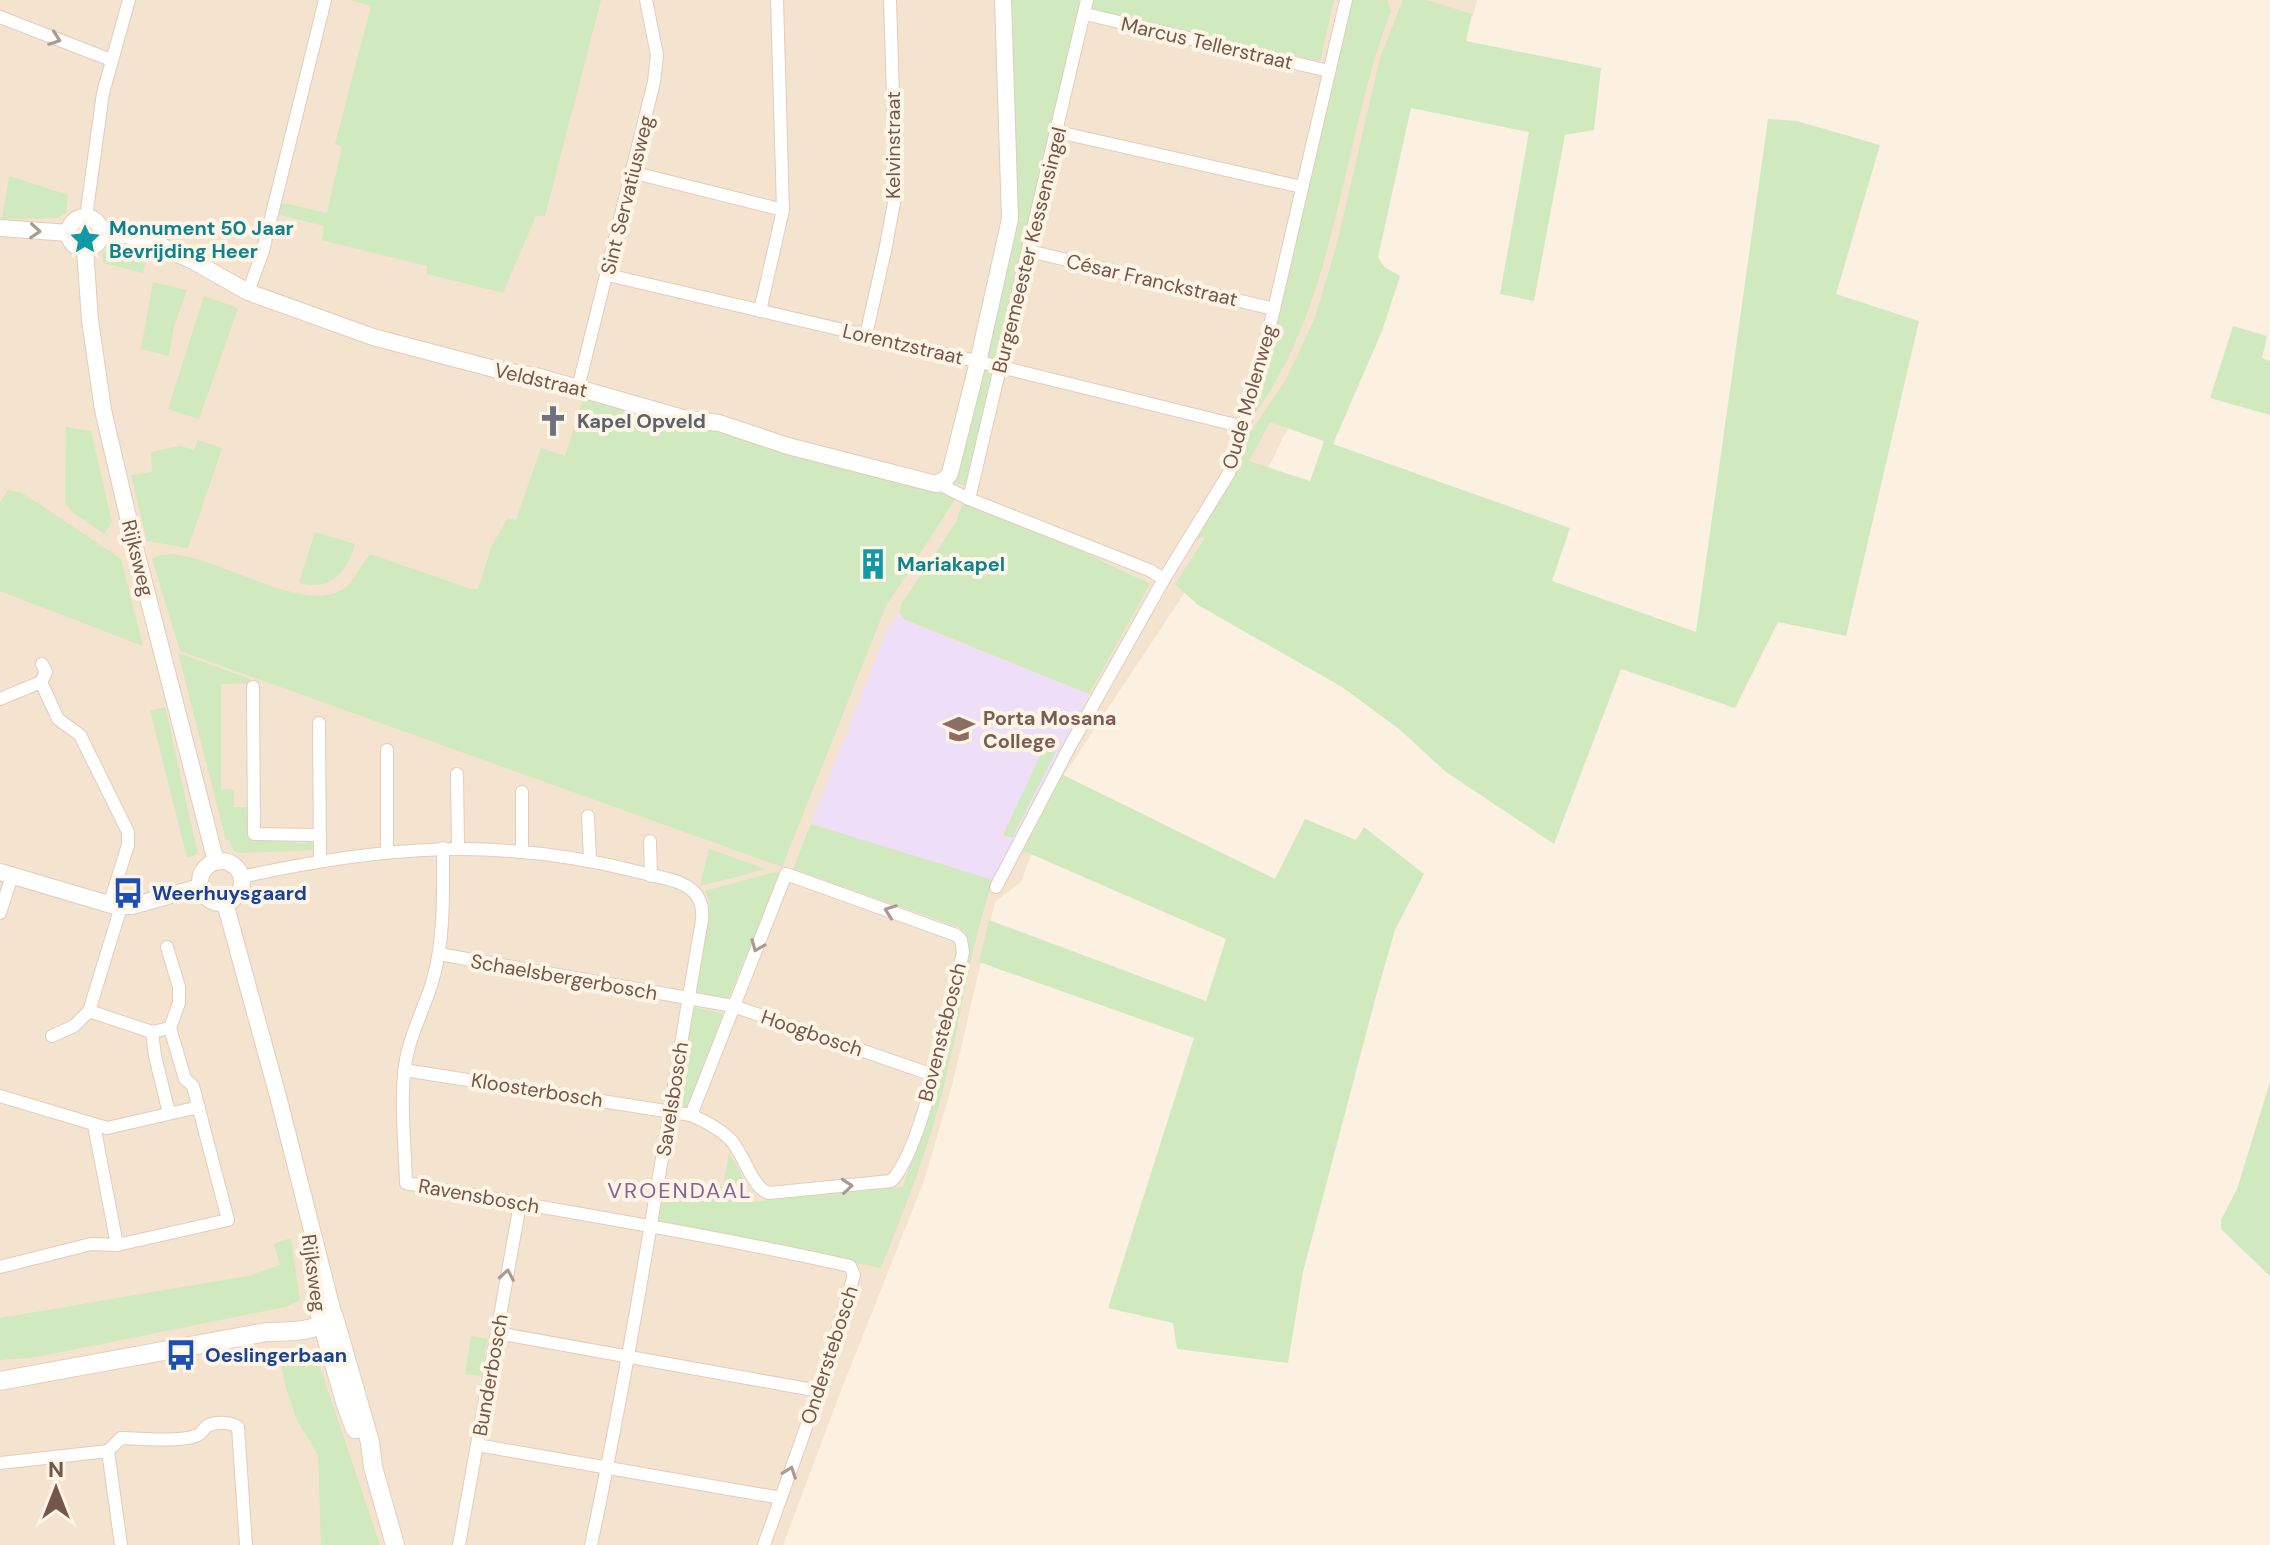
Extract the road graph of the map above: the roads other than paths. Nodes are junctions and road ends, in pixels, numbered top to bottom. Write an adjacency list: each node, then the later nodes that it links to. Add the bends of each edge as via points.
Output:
1 (129, 0): 11 (street)
2 (325, 0): 24 (street)
3 (646, 0): 14 (street, Sint Servatiusweg, via 656,65)
4 (777, 0): 16 (street)
5 (890, 0): 27 (street, Kelvinstraat, via 896,192)
6 (1003, 0): 28 (street, Burgemeester Kessensingel, via 1010,219)
7 (1087, 0): 9 (street, Burgemeester Kessensingel)
8 (1346, 0): 12 (street, Oude Molenweg)
9 (1085, 14): 12 (street, Marcus Tellerstraat); 13 (street, Burgemeester Kessensingel)
10 (0, 17): 11 (street, one-way to 11)
11 (111, 60): 17 (street)
12 (1329, 71): 15 (street, Oude Molenweg)
13 (1058, 132): 15 (street); 22 (street, Burgemeester Kessensingel)
14 (631, 172): 16 (street); 23 (street, Sint Servatiusweg)
15 (1302, 187): 25 (street, Oude Molenweg)
16 (783, 210): 26 (street)
17 (86, 217): 19 (street); 20 (street, via 73,223)
18 (0, 228): 20 (street, one-way to 20)
19 (102, 231): 21 (street, via 96,245); 24 (street, Veldstraat, via 165,247)
20 (69, 233): 21 (street, via 74,244)
21 (85, 249): 52 (street, Rijksweg, via 103,410)
22 (1029, 251): 25 (street, César Franckstraat); 29 (street, Burgemeester Kessensingel)
23 (608, 275): 26 (street, Lorentzstraat); 30 (street, Sint Servatiusweg)
24 (248, 292): 30 (street, Veldstraat, via 373,337)
25 (1274, 309): 31 (street, Oude Molenweg)
26 (760, 311): 27 (street, Lorentzstraat)
27 (866, 335): 28 (street, Lorentzstraat)
28 (978, 362): 29 (street, Lorentzstraat); 32 (street, Burgemeester Kessensingel, via 950,473)
29 (1001, 367): 31 (street, Lorentzstraat); 33 (street, Burgemeester Kessensingel)
30 (578, 388): 32 (street, Veldstraat, via 931,484)
31 (1244, 427): 34 (street, Oude Molenweg, via 1229,473)
32 (941, 482): 33 (street, Veldstraat)
33 (969, 499): 34 (street, Veldstraat)
34 (1164, 579): 57 (street, Oude Molenweg)
35 (42, 664): 36 (street, via 46,672)
36 (41, 682): 38 (street); 59 (street, via 58,719 80,735 126,827 128,845)
37 (253, 687): 44 (street, via 254,834)
38 (0, 699)
39 (319, 723): 44 (street)
40 (387, 750): 49 (street)
41 (457, 774): 47 (street)
42 (522, 792): 48 (street)
43 (588, 816): 51 (street)
44 (319, 835): 50 (street)
45 (650, 841): 54 (street)
46 (443, 848): 47 (street, Savelsbosch); 49 (street, Savelsbosch); 62 (street, Ravensbosch)
47 (458, 848): 48 (street, Savelsbosch)
48 (522, 850): 51 (street, Savelsbosch)
49 (387, 851): 50 (street, Savelsbosch)
50 (320, 860): 55 (street, Savelsbosch)
51 (590, 860): 54 (street, Savelsbosch)
52 (216, 862): 55 (street, via 232,864); 56 (street, via 203,872)
53 (6, 874): 59 (street); 60 (street)
54 (651, 876): 63 (street, Savelsbosch, via 696,891 703,905)
55 (241, 877): 58 (street, via 238,895)
56 (200, 887): 58 (street, via 211,901); 59 (street)
57 (996, 887)
58 (225, 903): 81 (street, Rijksweg, via 307,1213)
59 (115, 906): 65 (street)
60 (0, 913)
61 (167, 947): 66 (street, via 179,987)
62 (439, 954): 63 (street, Schaelsbergerbosch); 69 (street, Ravensbosch)
63 (688, 1000): 64 (street, Hoogbosch); 73 (street, Savelsbosch)
64 (733, 1006): 70 (street, Hoogbosch); 70 (street, Bovenstebosch, one-way to 64, via 963,952 961,940 786,874); 75 (street, Bovenstebosch)
65 (89, 1011): 67 (street); 68 (street, via 74,1026)
66 (170, 1028): 67 (street); 72 (street)
67 (152, 1032): 74 (street)
68 (52, 1036)
69 (404, 1070): 73 (street, Kloosterbosch); 77 (street, Ravensbosch, via 406,1183)
70 (933, 1075): 75 (street, Bovenstebosch, one-way to 70, via 729,1139 762,1191 891,1181 907,1156)
71 (0, 1096): 76 (street)
72 (199, 1107): 74 (street); 79 (street, via 228,1220)
73 (670, 1110): 75 (street, Kloosterbosch); 78 (street, Savelsbosch)
74 (169, 1113): 76 (street, via 107,1128)
75 (691, 1115)
76 (94, 1125): 79 (street)
77 (520, 1204): 78 (street, Ravensbosch); 82 (street, Bunderbosch, one-way to 77)
78 (651, 1226): 83 (street, Savelsbosch); 85 (street, Onderstebosch, via 850,1266 852,1285)
79 (117, 1245): 80 (street, via 91,1244)
80 (0, 1267)
81 (325, 1319): 84 (main road, via 307,1330 267,1332); 93 (main road, Rijksweg, via 370,1442)
82 (497, 1333): 83 (street); 86 (street, Bunderbosch)
83 (627, 1357): 85 (street); 89 (street, Savelsbosch)
84 (0, 1381)
85 (819, 1391): 90 (street, Onderstebosch, one-way to 85)
86 (477, 1445): 89 (street); 94 (street, Bunderbosch)
87 (108, 1451): 88 (street); 91 (street); 92 (street, via 121,1438 198,1435 215,1424 238,1427)
88 (0, 1463)
89 (608, 1467): 90 (street); 95 (street, Savelsbosch)
90 (781, 1498): 96 (street, Onderstebosch)
91 (121, 1545)
92 (246, 1545)
93 (395, 1545)
94 (459, 1545)
95 (591, 1545)
96 (764, 1545)

